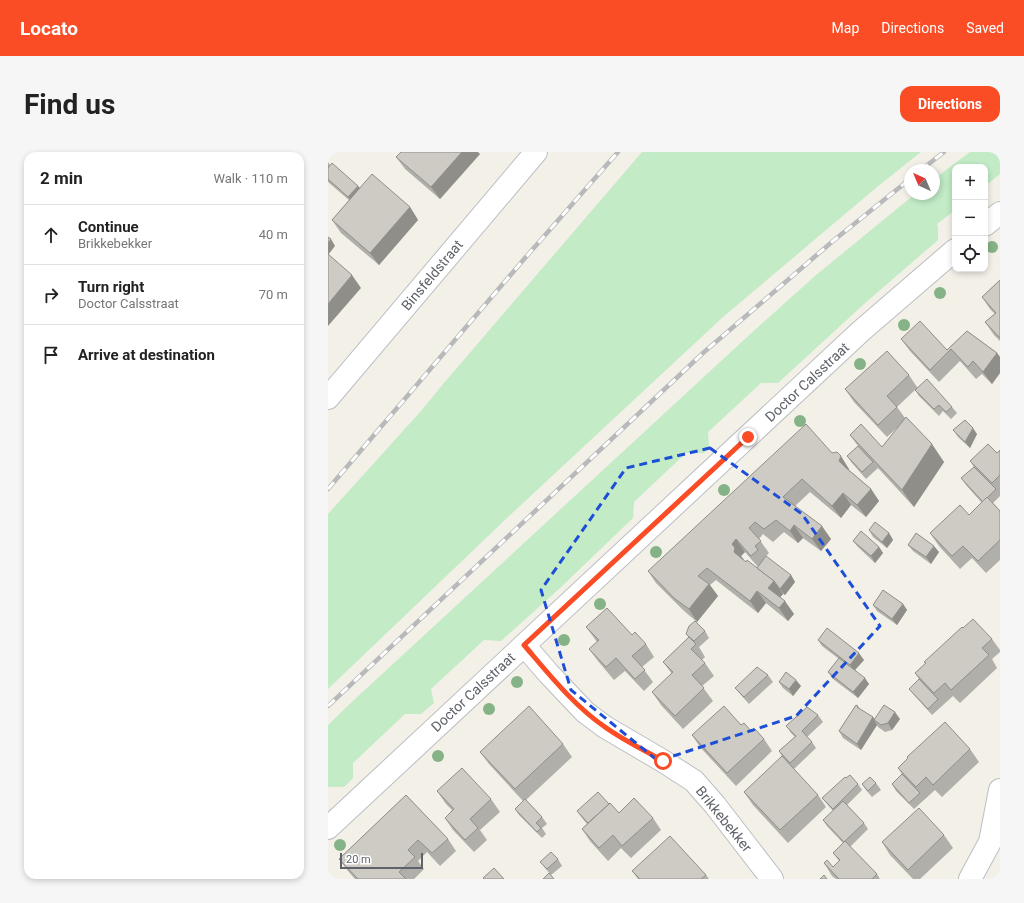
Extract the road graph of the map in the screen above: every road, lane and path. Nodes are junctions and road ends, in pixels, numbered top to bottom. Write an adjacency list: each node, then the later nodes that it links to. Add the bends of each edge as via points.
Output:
1 (536, 152): 5 (street, Binsfeldstraat)
2 (1000, 213): 3 (street)
3 (988, 222)
4 (952, 253): 6 (street, Doctor Calsstraat, via 861,331)
5 (328, 398)
6 (524, 645): 8 (street, Doctor Calsstraat); 9 (street, Brikkebekker, via 590,716 694,781 716,805)
7 (1000, 790): 10 (street, via 990,842)
8 (328, 828)
9 (772, 879)
10 (970, 879)

